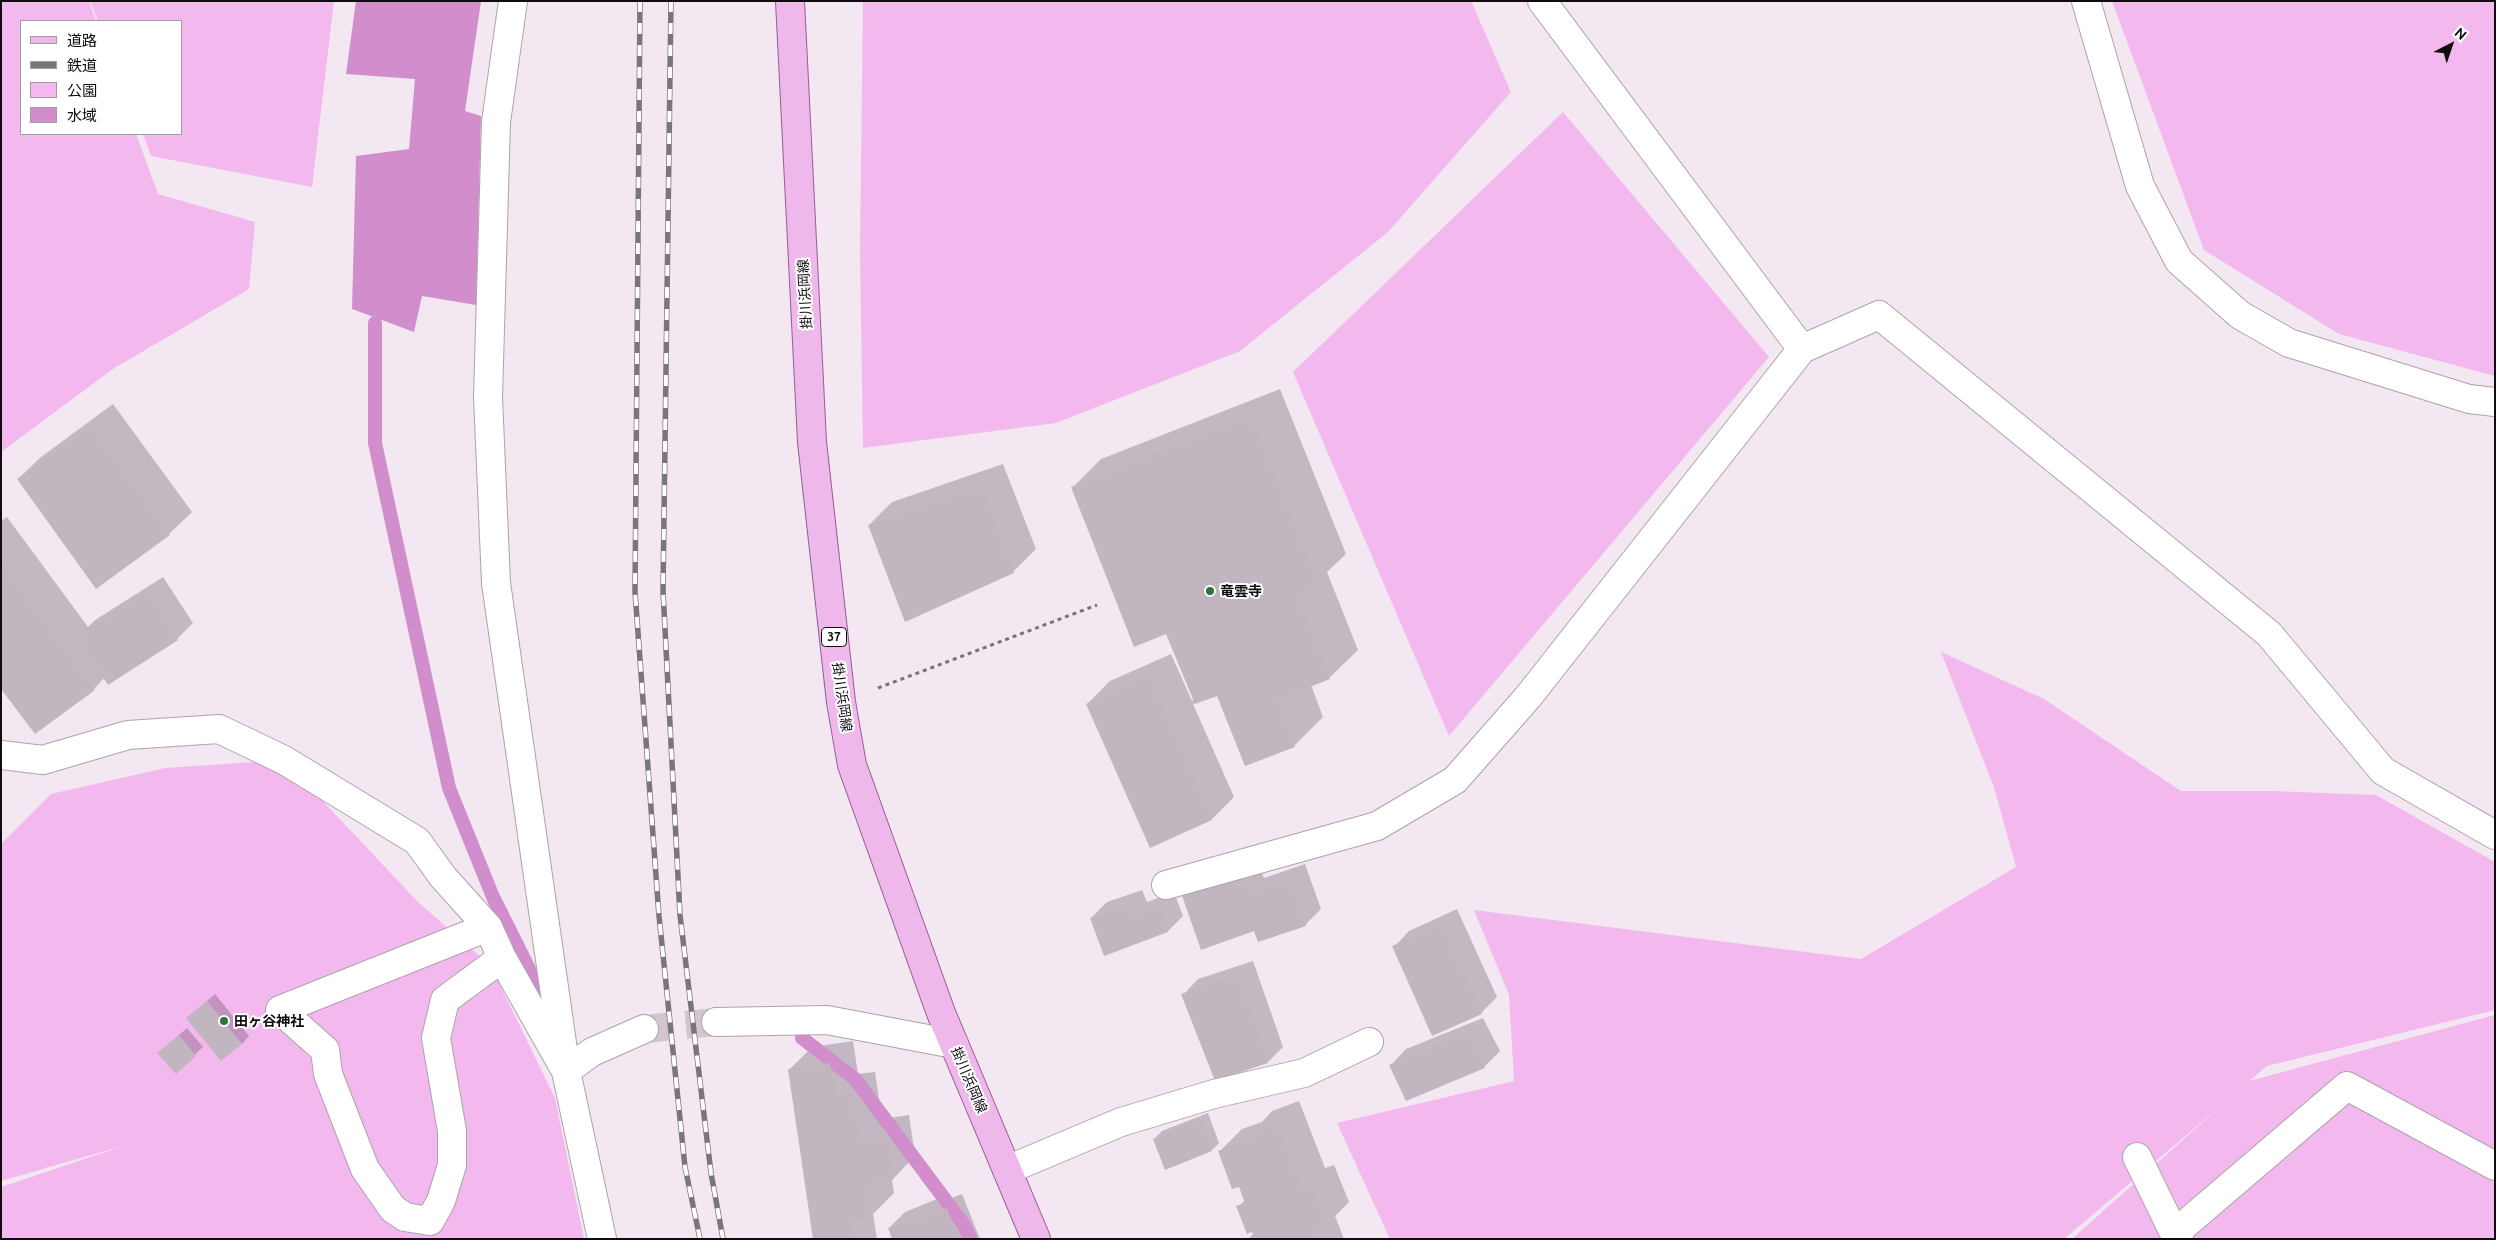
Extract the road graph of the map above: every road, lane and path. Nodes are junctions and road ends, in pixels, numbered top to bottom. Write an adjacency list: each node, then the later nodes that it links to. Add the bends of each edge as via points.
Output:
1 (512, 1): 18 (street, via 496,122 488,397 496,583)
2 (790, 1): 8 (main road, 掛川浜岡線 / 37, via 812,442)
3 (1542, 1): 5 (street)
4 (2086, 1): 6 (street, via 2140,186 2179,261 2240,315 2289,343 2469,399)
5 (1802, 349): 10 (street, via 1879,315 2269,634 2383,771); 11 (street, via 1528,697 1455,780 1377,826)
6 (2495, 402)
7 (1097, 605): 8 (path)
8 (842, 702): 17 (main road, 掛川浜岡線 / 37, via 852,766)
9 (1, 755): 12 (street, via 43,760 128,735 219,729 284,760 418,841 443,877)
10 (2495, 835)
11 (1166, 885)
12 (488, 928): 13 (street); 13 (street, via 280,1010 325,1050 328,1074 366,1169 393,1209 406,1217 430,1221 441,1202 452,1165 452,1131 436,1038 445,1000)
13 (502, 958): 18 (street)
14 (716, 1022): 17 (street, via 827,1020)
15 (644, 1029): 18 (street, via 592,1052)
16 (1370, 1042): 21 (street, via 1304,1073 1214,1094 1121,1122)
17 (954, 1044): 21 (main road, 掛川浜岡線 / 37)
18 (566, 1071): 22 (street)
19 (2137, 1157): 24 (street)
20 (2495, 1166): 24 (street, via 2347,1086 2182,1227)
21 (1007, 1170): 23 (main road, 掛川浜岡線 / 37)
22 (602, 1239)
23 (1036, 1239)
24 (2177, 1239)

